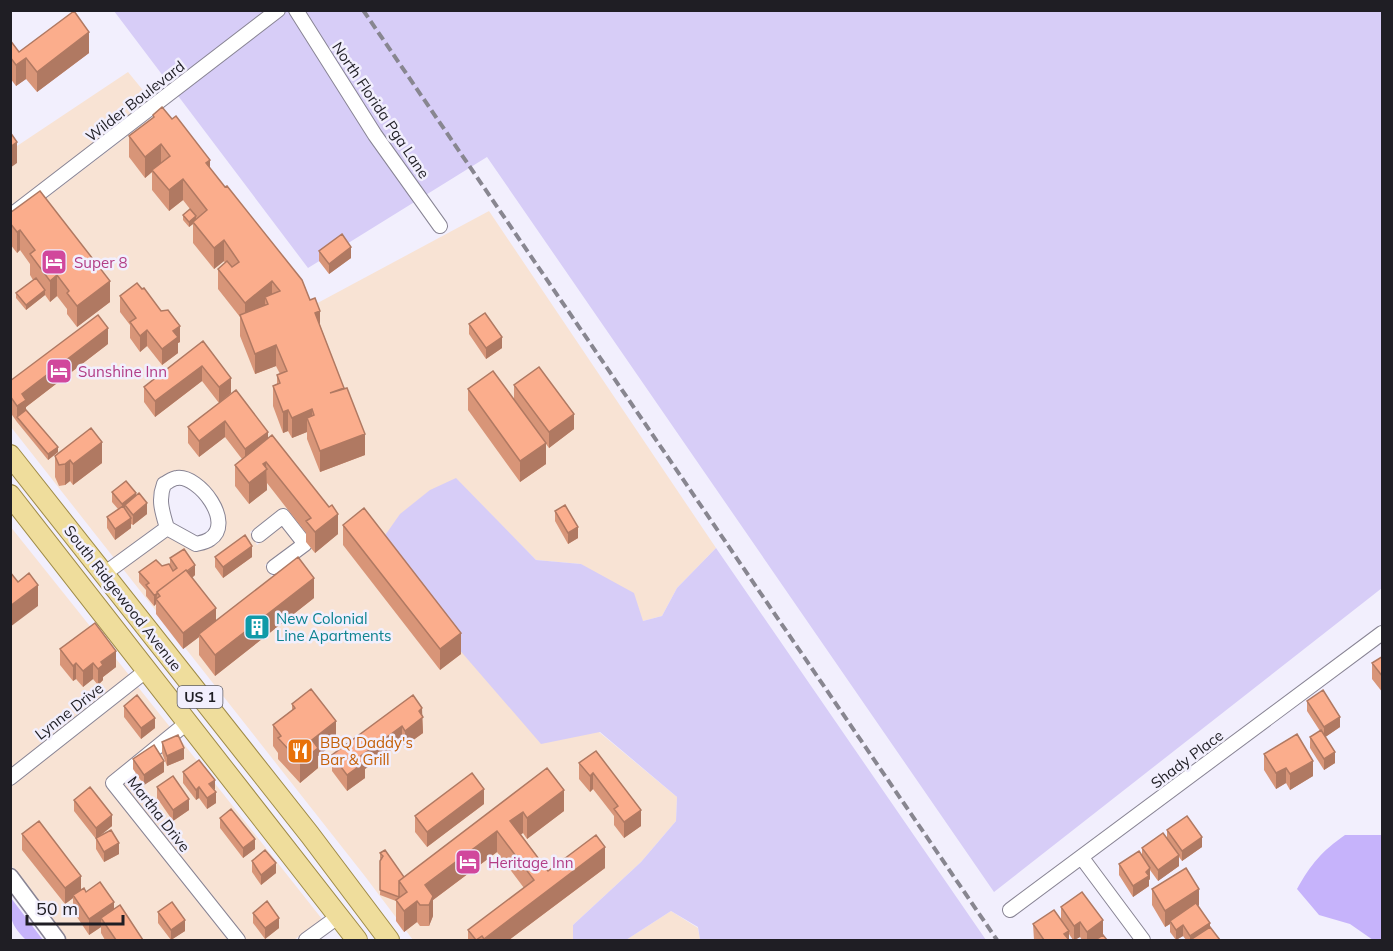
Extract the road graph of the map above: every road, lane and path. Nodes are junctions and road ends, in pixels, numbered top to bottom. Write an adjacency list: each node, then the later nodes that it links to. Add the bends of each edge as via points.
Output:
1 (278, 10): 3 (street, Wilder Boulevard)
2 (296, 10): 4 (street, North Florida Pga Lane, via 375,135)
3 (10, 216)
4 (440, 226)
5 (10, 455): 10 (main road, South Ridgewood Avenue / US 1)
6 (10, 495): 12 (main road, South Ridgewood Avenue / US 1)
7 (167, 528): 7 (street, via 196,544 211,539 218,530 214,506 190,480 177,478 164,484 160,496); 10 (street)
8 (259, 535): 9 (street, via 283,516 305,544)
9 (274, 567)
10 (104, 574): 18 (main road, South Ridgewood Avenue / US 1)
11 (1383, 633): 15 (street, Shady Place)
12 (147, 670): 13 (main road, South Ridgewood Avenue / US 1); 14 (street, Lynne Drive)
13 (188, 722): 17 (main road, South Ridgewood Avenue / US 1); 22 (street, Martha Drive, via 113,783)
14 (10, 778)
15 (1082, 858): 19 (street, Shady Place); 27 (street)
16 (10, 877): 21 (street)
17 (311, 880): 18 (main road, via 345,900); 20 (main road, South Ridgewood Avenue / US 1)
18 (359, 901): 26 (main road, South Ridgewood Avenue / US 1)
19 (1010, 910)
20 (339, 916): 23 (street); 24 (main road, South Ridgewood Avenue / US 1); 25 (main road, via 352,915)
21 (57, 940)
22 (238, 940)
23 (306, 940)
24 (357, 940)
25 (383, 940)
26 (389, 940)
27 (1143, 940)

